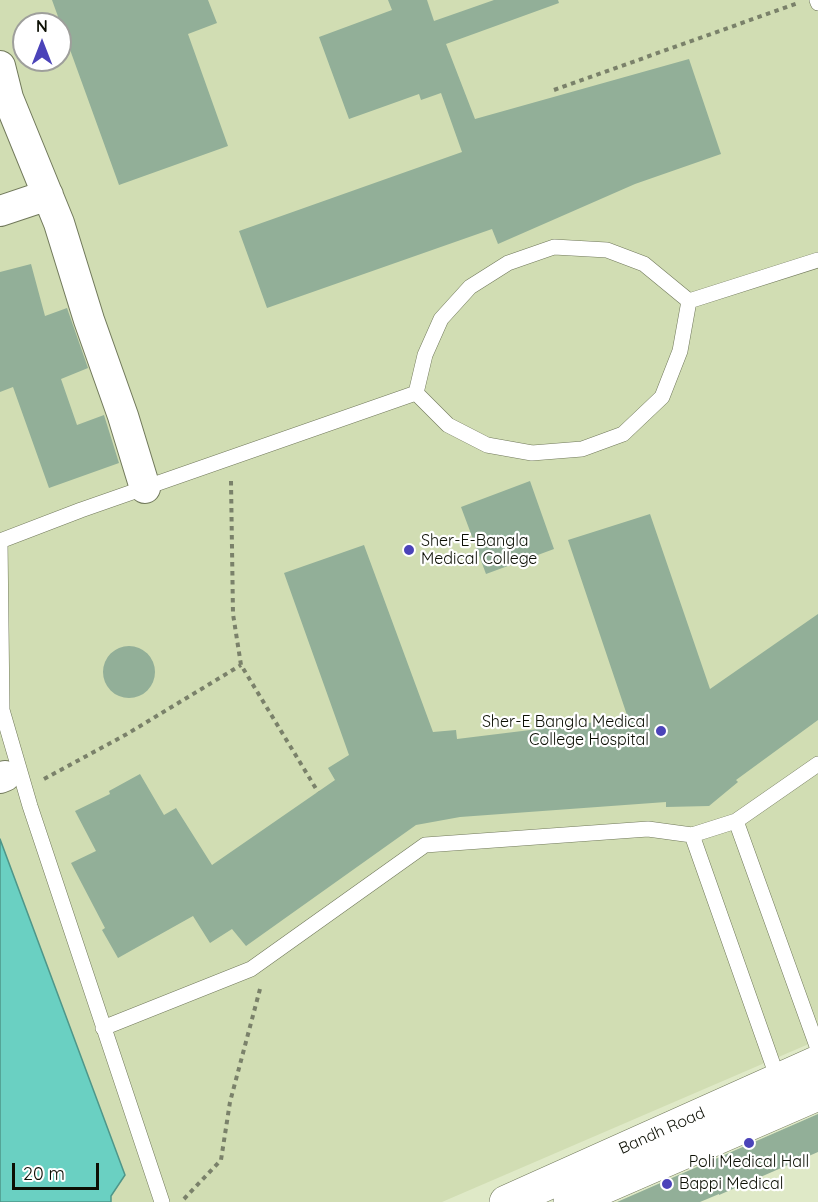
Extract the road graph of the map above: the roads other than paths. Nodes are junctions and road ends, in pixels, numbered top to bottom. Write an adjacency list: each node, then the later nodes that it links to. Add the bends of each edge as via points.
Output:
1 (0, 66): 2 (street, via 8,98)
2 (48, 195): 3 (street); 7 (street)
3 (0, 211)
4 (818, 260): 5 (lane)
5 (689, 301): 6 (lane, via 644,264 607,250 554,247 508,263 470,286 441,319 425,355); 6 (lane, via 680,351 662,397 623,434 582,449 532,453 487,445 448,425)
6 (416, 393): 7 (lane)
7 (145, 488): 9 (lane, via 0,541 2,710)
8 (818, 764): 10 (lane)
9 (10, 781): 12 (lane)
10 (736, 821): 11 (lane); 13 (lane)
11 (692, 835): 12 (lane, via 648,829 425,845 251,969); 15 (lane)
12 (103, 1028): 16 (lane)
13 (818, 1049)
14 (818, 1062): 15 (highway, Bandh Road)
15 (795, 1093): 17 (highway, Bandh Road); 18 (highway, Bandh Road)
16 (162, 1202)
17 (506, 1202)
18 (570, 1202)

